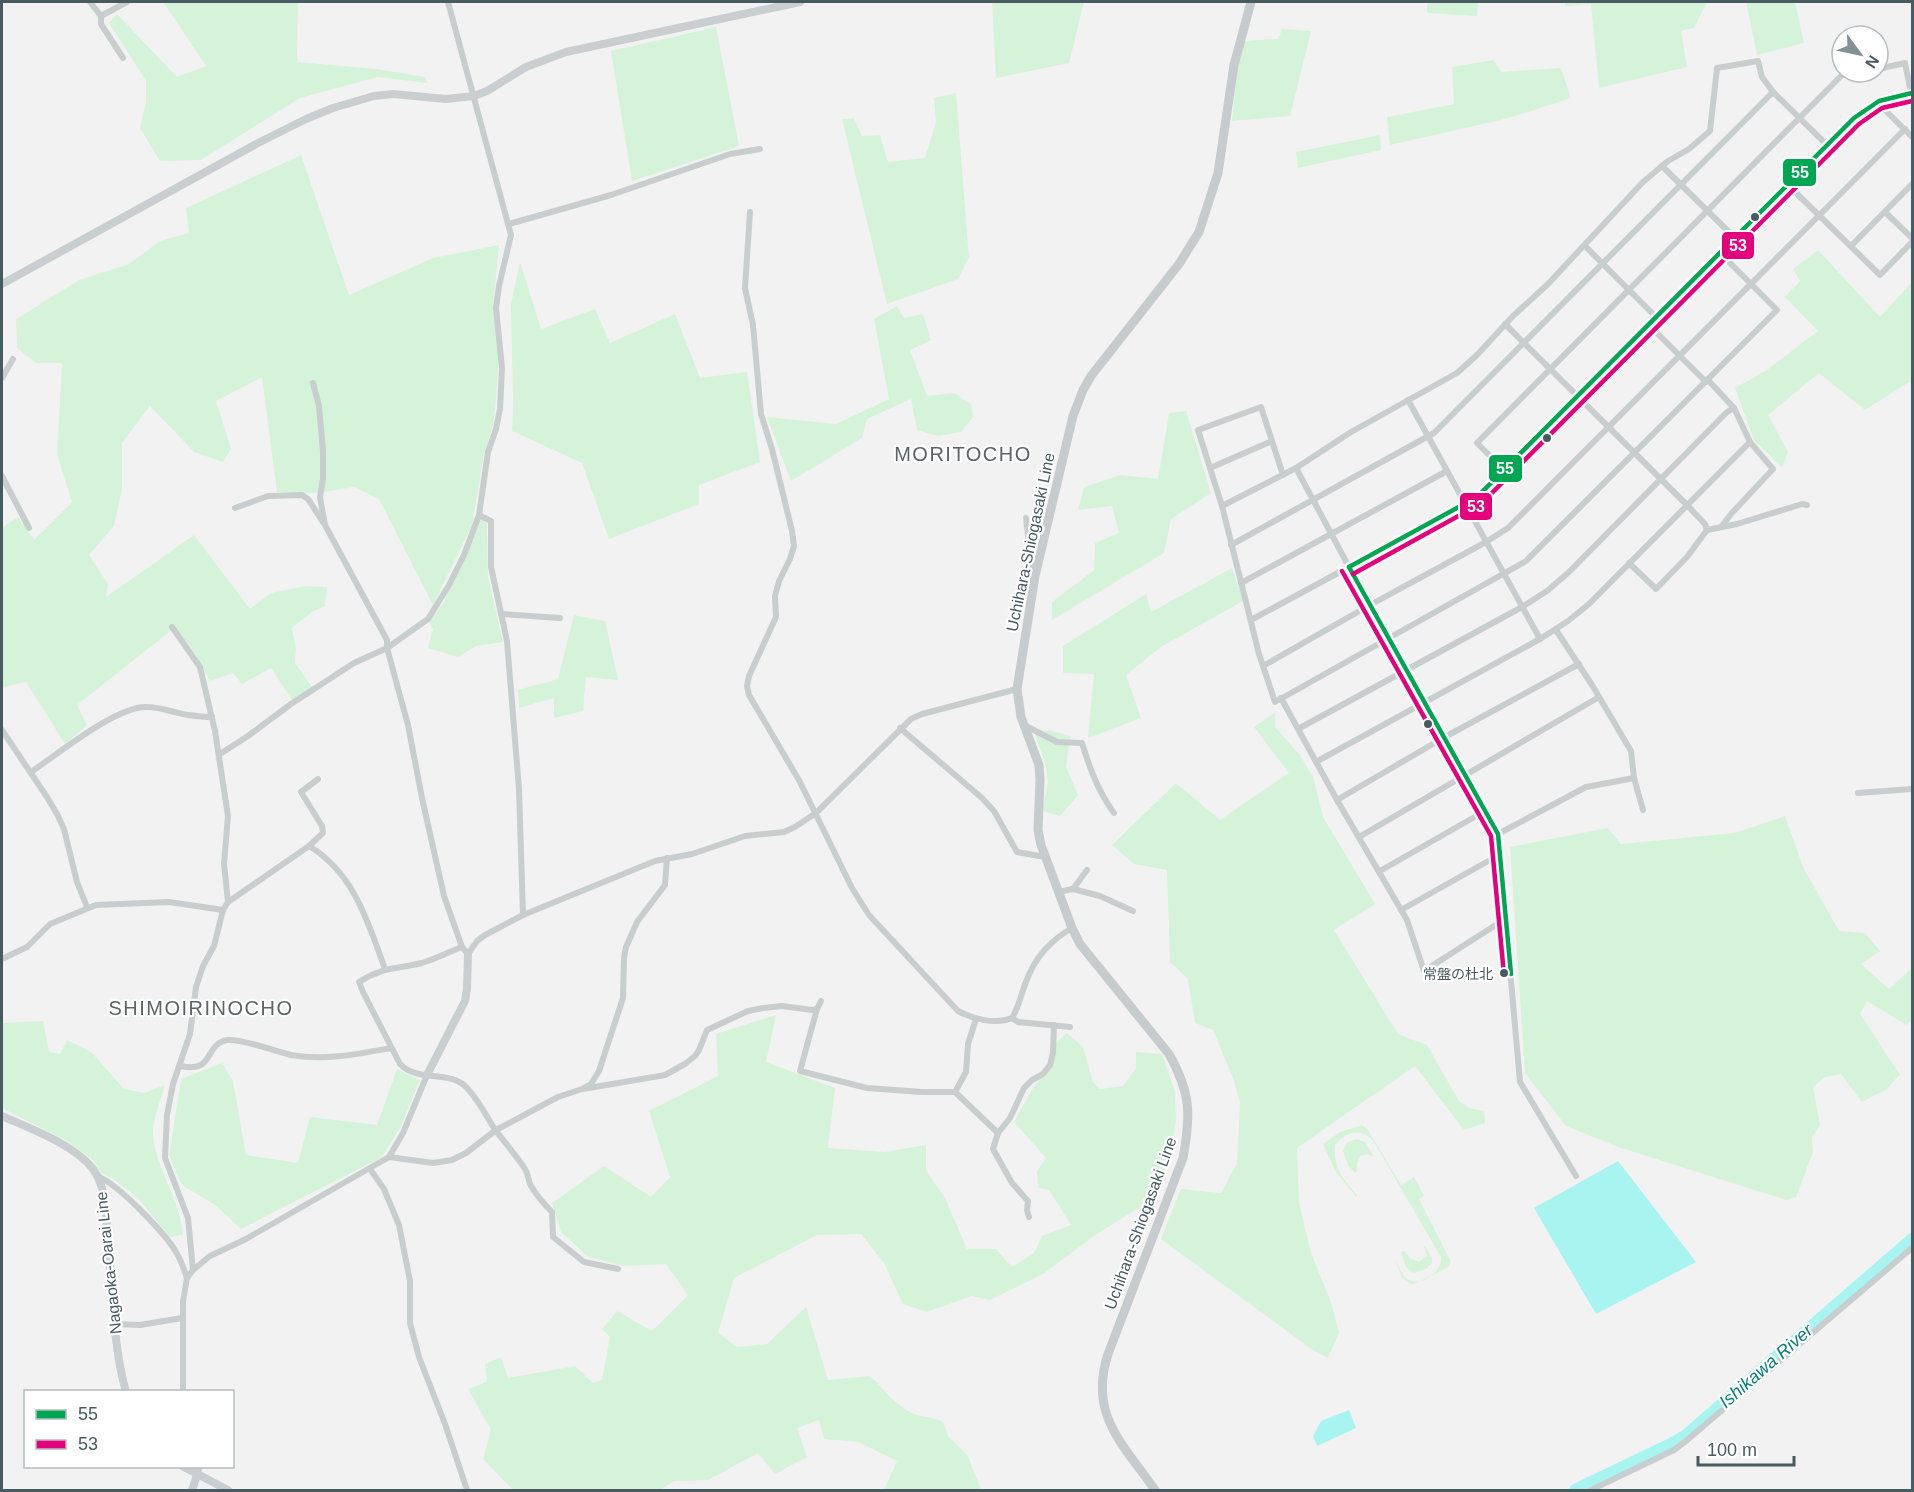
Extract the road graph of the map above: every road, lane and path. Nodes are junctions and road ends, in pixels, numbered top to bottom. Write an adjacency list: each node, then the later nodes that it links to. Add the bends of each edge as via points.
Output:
1 (90, 2): 6 (street)
2 (127, 2): 6 (street)
3 (448, 2): 12 (street)
4 (800, 2): 12 (street, via 566,52 526,67)
5 (1251, 2): 80 (main road, Uchihara-Shiogasaki Line, via 1234,65 1218,173 1206,215 1191,247 1083,390 1073,416)
6 (101, 15): 7 (street, via 102,24)
7 (123, 58)
8 (1890, 66): 11 (street, via 1905,63)
9 (1833, 84): 14 (street)
10 (1773, 92): 14 (street); 19 (street, via 1762,77 1758,61 1717,68 1710,131); 20 (street)
11 (1912, 93): 13 (street)
12 (474, 96): 27 (street); 34 (street, via 374,96 306,119)
13 (1879, 101): 15 (street); 17 (street, via 1854,117)
14 (1799, 117): 17 (street); 23 (street)
15 (1905, 129): 16 (street); 26 (street)
16 (1912, 137)
17 (1827, 145): 22 (street)
18 (760, 149): 27 (street, via 730,154 611,195)
19 (1662, 166): 20 (street); 30 (street)
20 (1682, 184): 23 (street); 33 (street)
21 (1912, 184): 25 (street)
22 (1788, 185): 26 (street); 28 (street)
23 (1707, 210): 28 (street); 36 (street)
24 (750, 212): 116 (street, via 745,288 753,324 761,414 794,546 775,596 776,617 747,686)
25 (1885, 212): 29 (street); 31 (street)
26 (1819, 215): 31 (street); 35 (street)
27 (509, 224): 68 (street, via 511,235 496,308 502,368 500,410)
28 (1735, 238): 32 (street)
29 (1912, 240): 31 (street, via 1880,275)
30 (1585, 246): 33 (street); 38 (street)
31 (1851, 246)
32 (1720, 253): 35 (street); 37 (street)
33 (1602, 263): 36 (street); 40 (street)
34 (2, 284)
35 (1751, 284): 41 (street); 45 (street, via 1777,310)
36 (1628, 289): 37 (street); 43 (street)
37 (1656, 316): 39 (street)
38 (1505, 324): 40 (street); 48 (street, via 1457,373)
39 (1648, 324): 41 (street); 47 (street)
40 (1523, 343): 43 (street); 51 (street)
41 (1680, 355): 45 (street); 50 (street)
42 (13, 358): 44 (street)
43 (1549, 369): 47 (street); 57 (street, via 1477,443)
44 (2, 378)
45 (1707, 381): 49 (street); 54 (street)
46 (313, 383): 70 (street, via 323,450 320,497)
47 (1577, 396): 50 (street); 57 (street)
48 (1408, 400): 51 (street); 56 (street)
49 (1734, 408): 53 (street); 61 (street)
50 (1608, 427): 54 (street); 75 (street, via 1515,521)
51 (1428, 436): 58 (street); 62 (street)
52 (1272, 441): 55 (street); 55 (street, via 1261,407 1198,430); 59 (street)
53 (1750, 442): 64 (street); 71 (street, via 1773,470)
54 (1635, 453): 61 (street); 79 (street, via 1534,554)
55 (1210, 468): 66 (street)
56 (1296, 468): 59 (street); 62 (street)
57 (1504, 470): 63 (street)
58 (1446, 471): 63 (street); 74 (street)
59 (1283, 475): 66 (street)
60 (2, 476): 72 (street)
61 (1661, 479): 64 (street); 83 (street, via 1569,572)
62 (1314, 501): 74 (street); 76 (street)
63 (1465, 504): 75 (street); 78 (street)
64 (1687, 505): 73 (street); 77 (street)
65 (1808, 505): 71 (street)
66 (1222, 506): 76 (street)
67 (234, 508): 70 (street, via 268,495 302,495)
68 (479, 515): 84 (street, via 491,521 491,567); 91 (street, via 464,555 433,612 420,626)
69 (1026, 518): 80 (street)
70 (325, 525): 91 (street, via 387,640)
71 (1722, 526): 73 (street)
72 (29, 528)
73 (1707, 530): 77 (street, via 1656,589)
74 (1330, 533): 78 (street); 81 (street)
75 (1486, 542): 79 (street); 82 (street)
76 (1231, 545): 81 (street)
77 (1629, 563): 88 (street, via 1584,609)
78 (1349, 567): 82 (street); 86 (street)
79 (1504, 574): 83 (street); 89 (street)
80 (1035, 576): 95 (main road, Uchihara-Shiogasaki Line)
81 (1241, 583): 86 (street)
82 (1370, 604): 89 (street); 93 (street)
83 (1522, 607): 90 (street); 94 (street)
84 (501, 614): 85 (street); 133 (street, via 507,642 519,789)
85 (560, 618)
86 (1251, 620): 93 (street)
87 (172, 627): 99 (street, via 200,667)
88 (1556, 630): 90 (street); 92 (street)
89 (1389, 639): 94 (street); 97 (street)
90 (1540, 639): 98 (street)
91 (387, 648): 105 (street, via 354,663); 136 (street, via 408,725 444,896)
92 (1579, 664): 96 (street); 104 (street)
93 (1263, 666): 97 (street, via 1275,702)
94 (1406, 670): 98 (street); 102 (street)
95 (1017, 689): 100 (main road, Uchihara-Shiogasaki Line); 101 (street, via 922,714)
96 (1599, 697): 108 (street); 109 (street, via 1631,750)
97 (1281, 698): 102 (street)
98 (1424, 703): 104 (street); 106 (street)
99 (212, 717): 105 (street); 107 (street, via 154,707 136,708 123,712)
100 (1024, 725): 117 (street, via 1057,742 1082,743 1093,779); 122 (main road, Uchihara-Shiogasaki Line, via 1039,765 1038,830)
101 (900, 728): 116 (street); 122 (street, via 982,798 1017,852)
102 (1299, 729): 106 (street)
103 (2, 730): 107 (street)
104 (1443, 738): 108 (street); 113 (street)
105 (220, 754): 128 (street, via 228,816 224,864)
106 (1316, 762): 113 (street)
107 (31, 772): 129 (street, via 64,830)
108 (1465, 777): 115 (street); 119 (street)
109 (1634, 778): 114 (street); 118 (street, via 1586,788)
110 (318, 779): 120 (street, via 301,792 323,829)
111 (1912, 789): 112 (street)
112 (1858, 793)
113 (1337, 800): 119 (street)
114 (1643, 810)
115 (1485, 811): 118 (street); 125 (street)
116 (816, 813): 123 (street, via 784,832 745,836); 142 (street, via 869,915 950,1004)
117 (1114, 813)
118 (1498, 834): 121 (street)
119 (1359, 837): 125 (street)
120 (309, 846): 128 (street); 138 (street, via 320,852 353,889)
121 (1499, 855): 131 (street); 134 (street)
122 (1045, 857): 127 (main road, Uchihara-Shiogasaki Line)
123 (667, 858): 133 (street); 148 (street, via 665,885 637,922 626,946 623,998 603,1060 591,1084)
124 (1087, 870): 126 (street)
125 (1380, 871): 131 (street)
126 (1073, 889): 127 (street); 132 (street)
127 (1058, 892): 135 (main road, Uchihara-Shiogasaki Line)
128 (228, 902): 130 (street)
129 (87, 907): 130 (street, via 169,902); 137 (street, via 50,924 27,947)
130 (223, 910): 146 (street, via 218,935 196,987)
131 (1401, 910): 134 (street, via 1424,971)
132 (1133, 911)
133 (523, 915): 136 (street)
134 (1505, 919): 156 (street, via 1520,1082)
135 (1072, 928): 141 (street, via 1054,938 1039,956); 170 (main road, Uchihara-Shiogasaki Line, via 1080,944 1169,1054 1187,1098 1189,1126 1183,1158 1108,1354 1102,1380 1102,1399 1110,1425)
136 (465, 950): 138 (street); 147 (street, via 465,1000)
137 (2, 959)
138 (385, 969): 145 (street, via 359,982)
139 (821, 1001): 140 (street)
140 (817, 1009): 148 (street, via 774,1006 748,1011 707,1030 695,1056 665,1075); 149 (street, via 800,1071 867,1088)
141 (1012, 1018): 142 (street); 143 (street)
142 (976, 1019): 149 (street, via 968,1044 966,1072)
143 (1054, 1025): 144 (street); 152 (street, via 1050,1065 1024,1088)
144 (1070, 1027)
145 (391, 1048): 146 (street, via 314,1057 228,1040 216,1046 199,1067); 147 (street, via 406,1070)
146 (181, 1066): 160 (street, via 169,1098 165,1147 169,1171 188,1218)
147 (427, 1075): 151 (street, via 453,1080 468,1088); 153 (street)
148 (582, 1089): 151 (street, via 558,1097)
149 (955, 1092): 152 (street)
150 (2, 1116): 155 (street, Nagaoka-Oarai Line, via 73,1152)
151 (496, 1130): 153 (street, via 452,1160 434,1163); 159 (street, via 552,1212 553,1237 584,1262)
152 (998, 1133): 157 (street, via 993,1149 1012,1183 1028,1201)
153 (389, 1156): 154 (street)
154 (370, 1169): 160 (street, via 210,1256); 169 (street, via 387,1195 399,1225 410,1281 410,1323)
155 (97, 1176): 161 (street, via 168,1240); 163 (street, Nagaoka-Oarai Line, via 104,1203)
156 (1576, 1176)
157 (1029, 1216)
158 (1912, 1248): 171 (street, via 1686,1441)
159 (618, 1269)
160 (193, 1270): 161 (street)
161 (187, 1278): 162 (street)
162 (182, 1318): 163 (street, via 140,1325); 165 (street)
163 (116, 1324): 164 (street, Nagaoka-Oarai Line)
164 (126, 1390)
165 (183, 1390)
166 (198, 1471): 167 (street); 168 (street)
167 (192, 1491)
168 (228, 1491)
169 (467, 1491)
170 (1155, 1491)
171 (1591, 1491)

